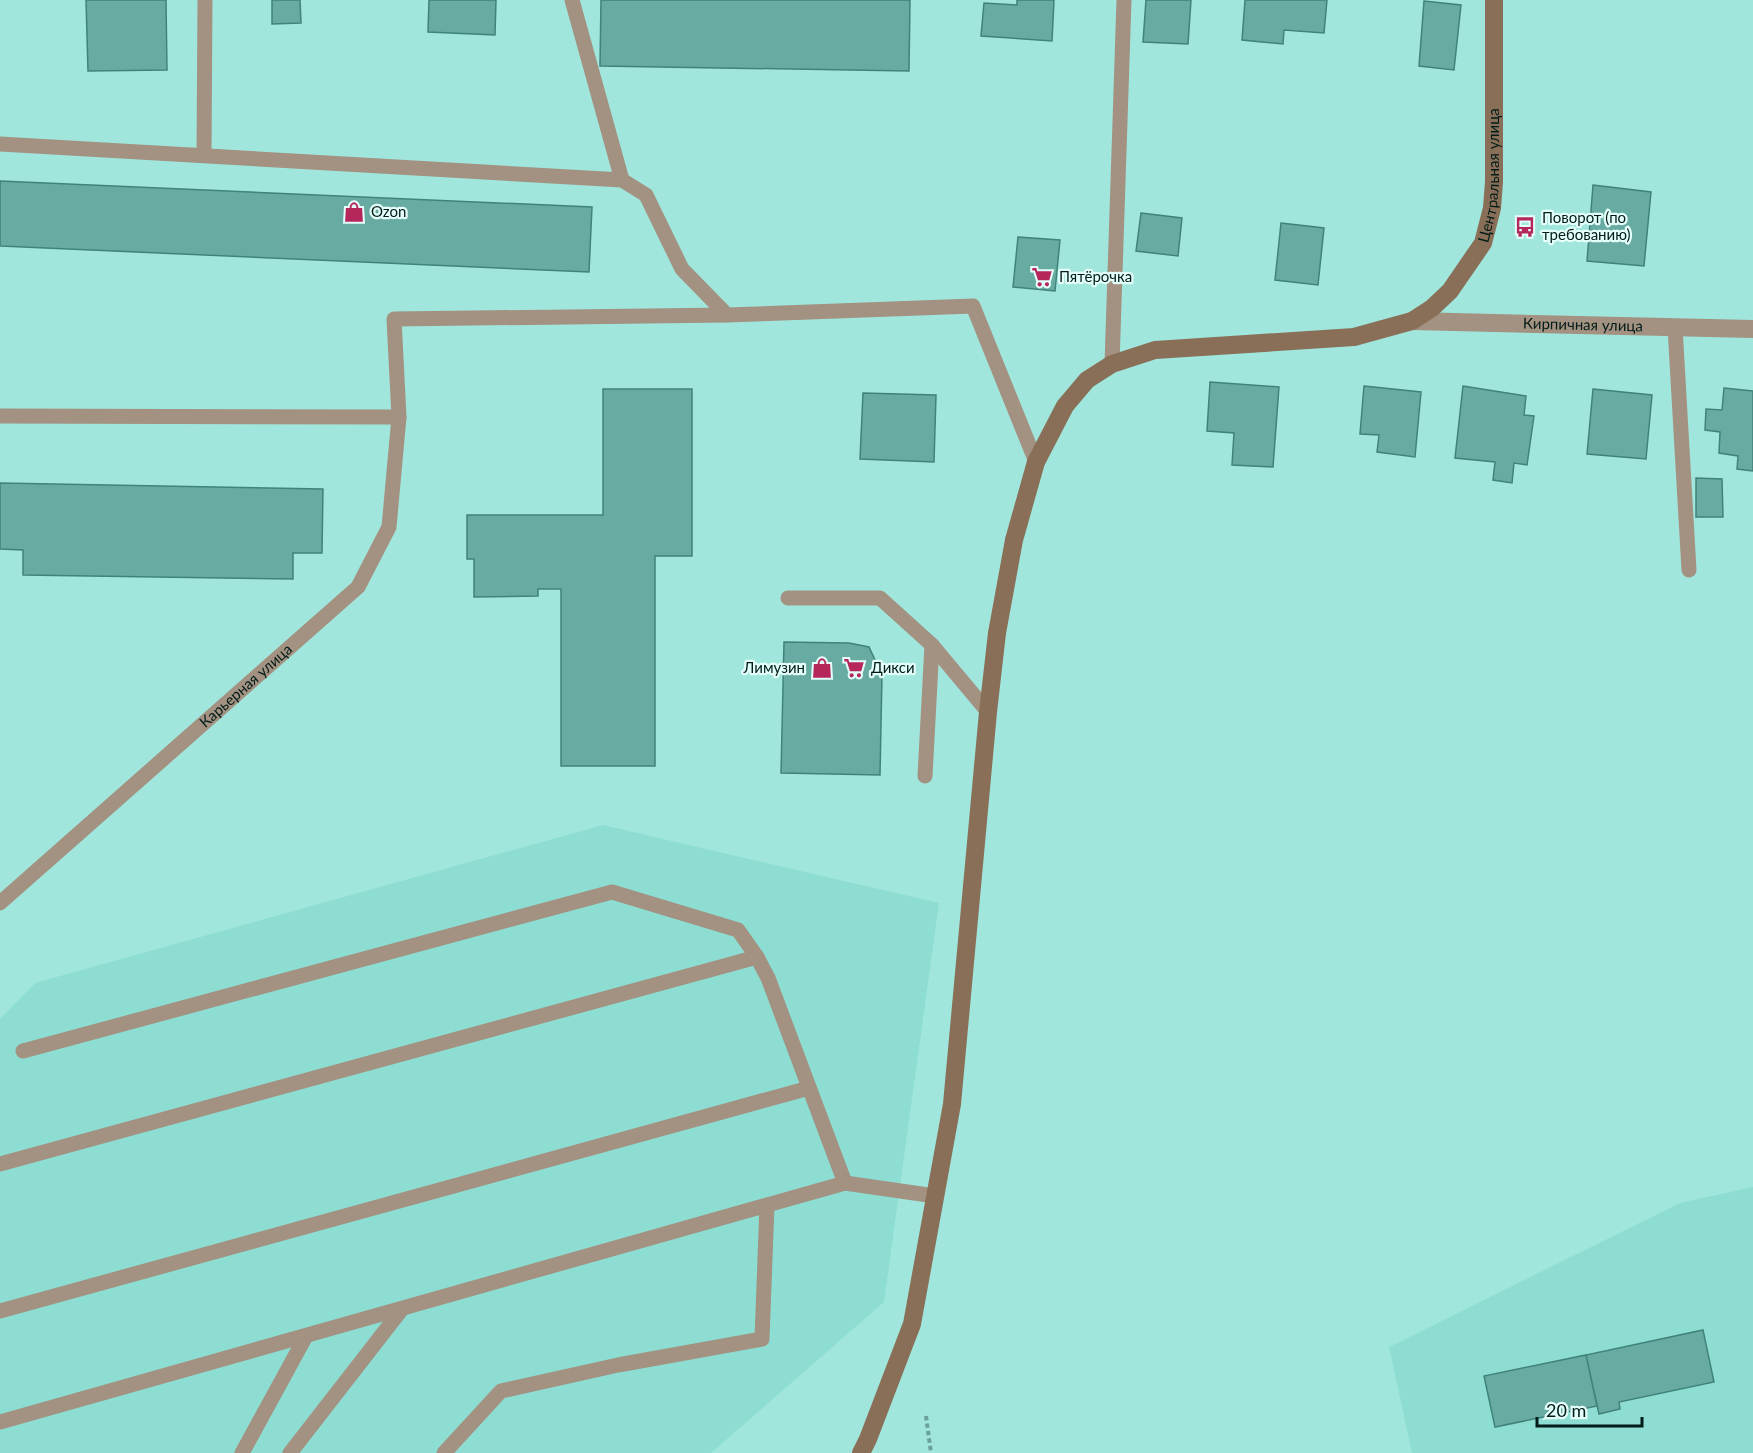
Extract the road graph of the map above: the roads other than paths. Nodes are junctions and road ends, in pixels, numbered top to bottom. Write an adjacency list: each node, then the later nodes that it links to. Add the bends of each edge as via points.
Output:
1 (205, 0): 6 (lane)
2 (572, 0): 7 (lane)
3 (1124, 0): 12 (lane)
4 (1494, 0): 9 (main road, Центральная улица, via 1492,208 1483,243 1450,291)
5 (0, 144): 6 (lane)
6 (204, 155): 7 (lane)
7 (622, 180): 8 (lane, via 646,195 682,269)
8 (727, 315): 14 (lane, Карьерная улица, via 394,319); 15 (lane, via 973,306)
9 (1412, 321): 10 (street, Кирпичная улица); 12 (main road, Центральная улица, via 1354,338 1155,350)
10 (1675, 327): 11 (street, Кирпичная улица); 16 (lane)
11 (1753, 329)
12 (1112, 364): 15 (main road, Центральная улица, via 1087,380 1065,406)
13 (0, 416): 14 (lane)
14 (399, 417): 21 (lane, Карьерная улица, via 388,527 358,587)
15 (1036, 462): 19 (main road, Центральная улица, via 1014,540)
16 (1689, 570)
17 (788, 598): 18 (lane, via 880,598)
18 (932, 645): 19 (lane); 20 (lane)
19 (988, 712): 27 (main road, Центральная улица, via 952,1104)
20 (925, 776)
21 (0, 903)
22 (757, 957): 23 (lane, via 738,930 612,892); 24 (lane); 25 (lane)
23 (24, 1051)
24 (809, 1088): 26 (lane); 30 (lane)
25 (0, 1164)
26 (845, 1183): 27 (lane); 28 (lane)
27 (935, 1196): 36 (main road, Центральная улица, via 912,1324)
28 (767, 1205): 29 (lane); 35 (lane, via 762,1339 501,1391)
29 (402, 1309): 31 (lane); 34 (lane)
30 (0, 1311)
31 (306, 1336): 32 (lane); 33 (lane)
32 (0, 1422)
33 (242, 1453)
34 (290, 1453)
35 (444, 1453)
36 (861, 1453)

